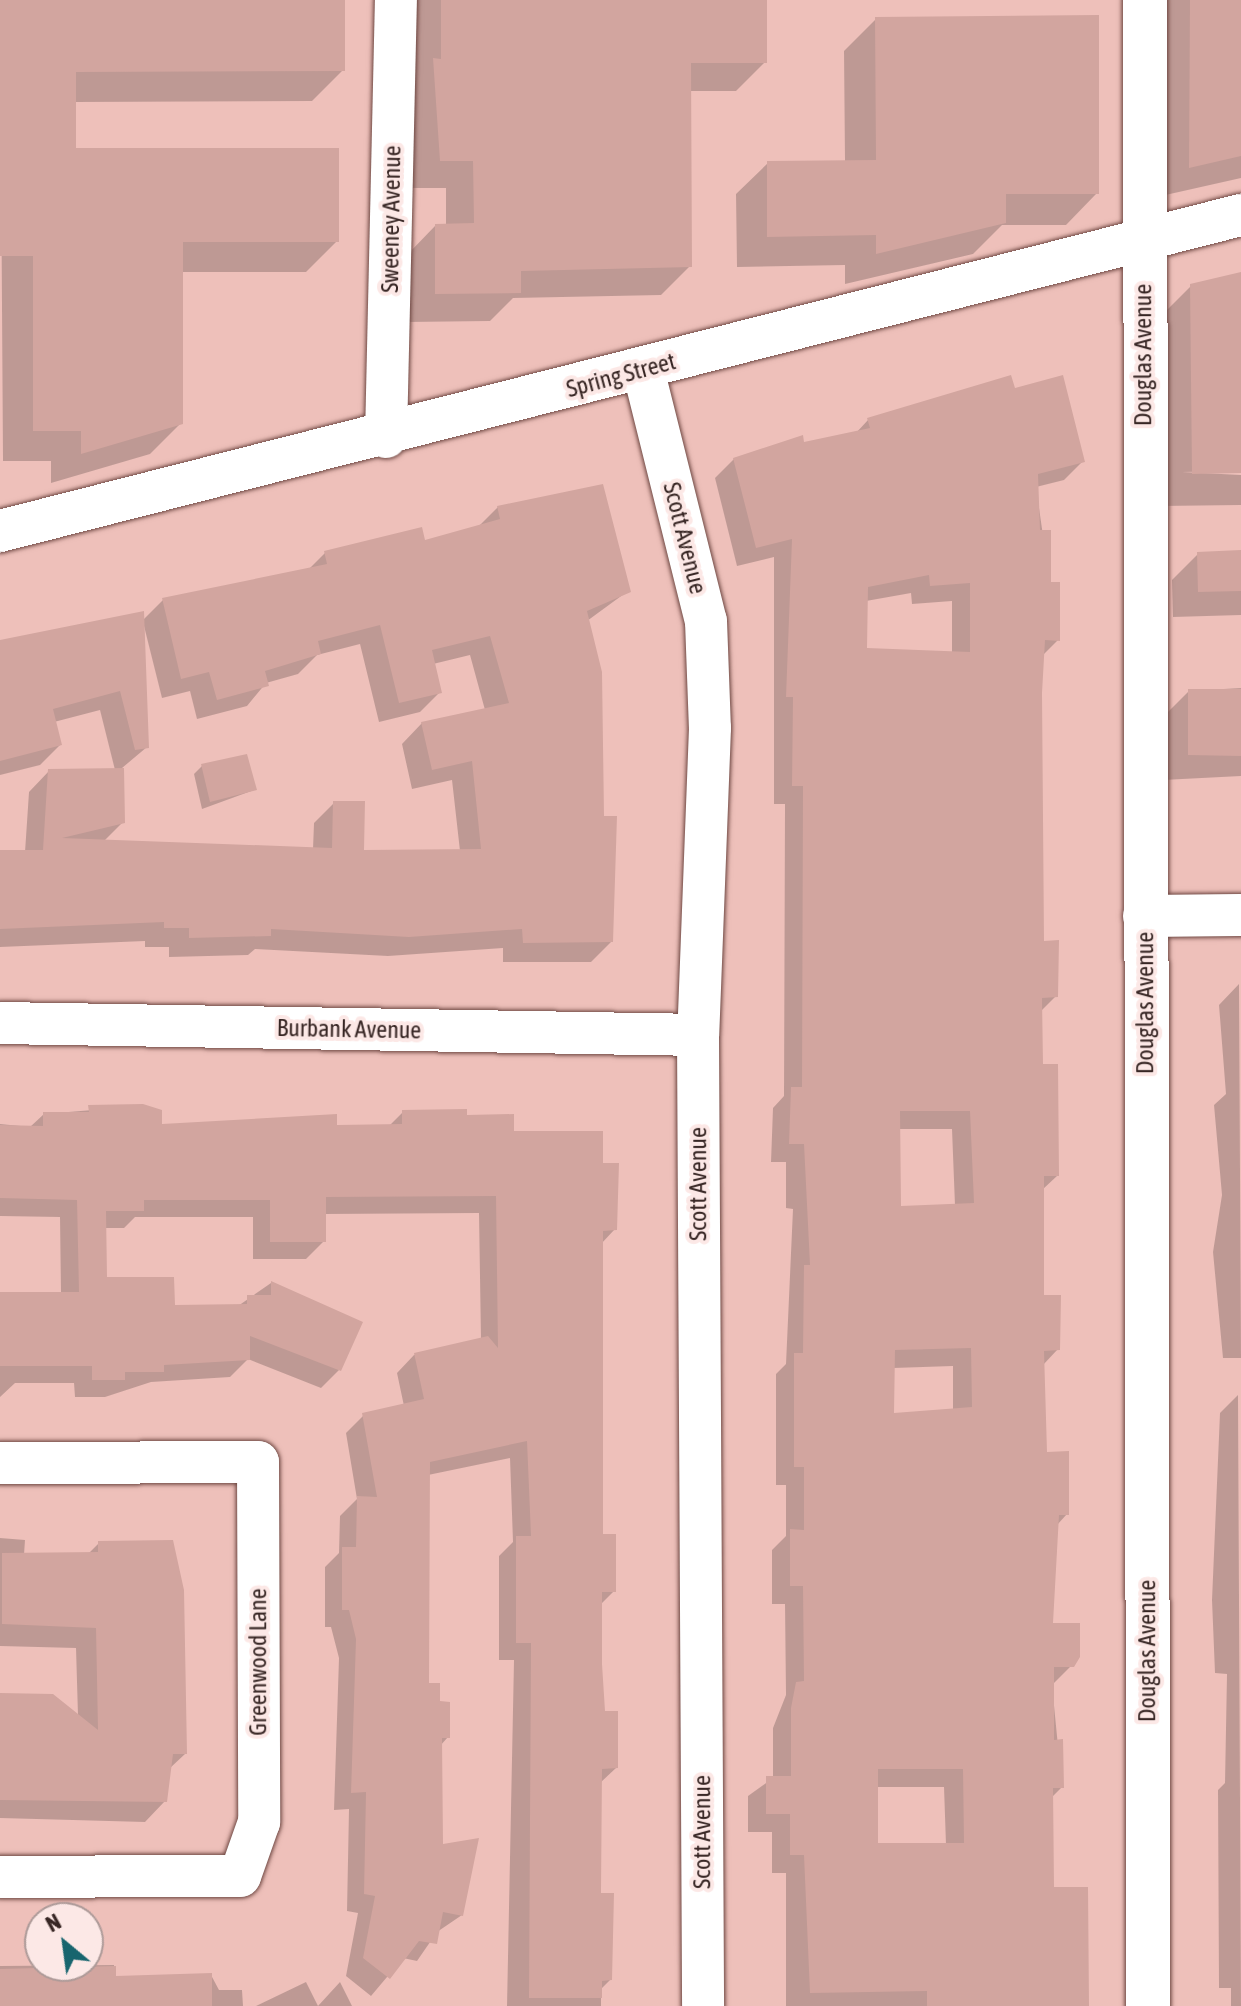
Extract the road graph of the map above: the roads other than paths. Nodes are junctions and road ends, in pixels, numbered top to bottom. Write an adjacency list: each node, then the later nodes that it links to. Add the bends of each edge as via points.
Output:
1 (396, 0): 6 (street, Sweeney Avenue)
2 (1145, 0): 4 (street, Douglas Avenue)
3 (1241, 215): 4 (street, Spring Street)
4 (1142, 240): 5 (street, Spring Street); 9 (street, Douglas Avenue)
5 (643, 369): 6 (street, Spring Street); 11 (street, Scott Avenue, via 706,621 710,728)
6 (386, 437): 7 (street, Spring Street)
7 (0, 531)
8 (1241, 915): 9 (street)
9 (1144, 916): 15 (street, Douglas Avenue)
10 (0, 1023): 11 (street, Burbank Avenue)
11 (698, 1035): 14 (street, Scott Avenue)
12 (0, 1463): 13 (street, Greenwood Lane, via 258,1462 259,1822 240,1876)
13 (0, 1877)
14 (703, 2006)
15 (1148, 2006)

